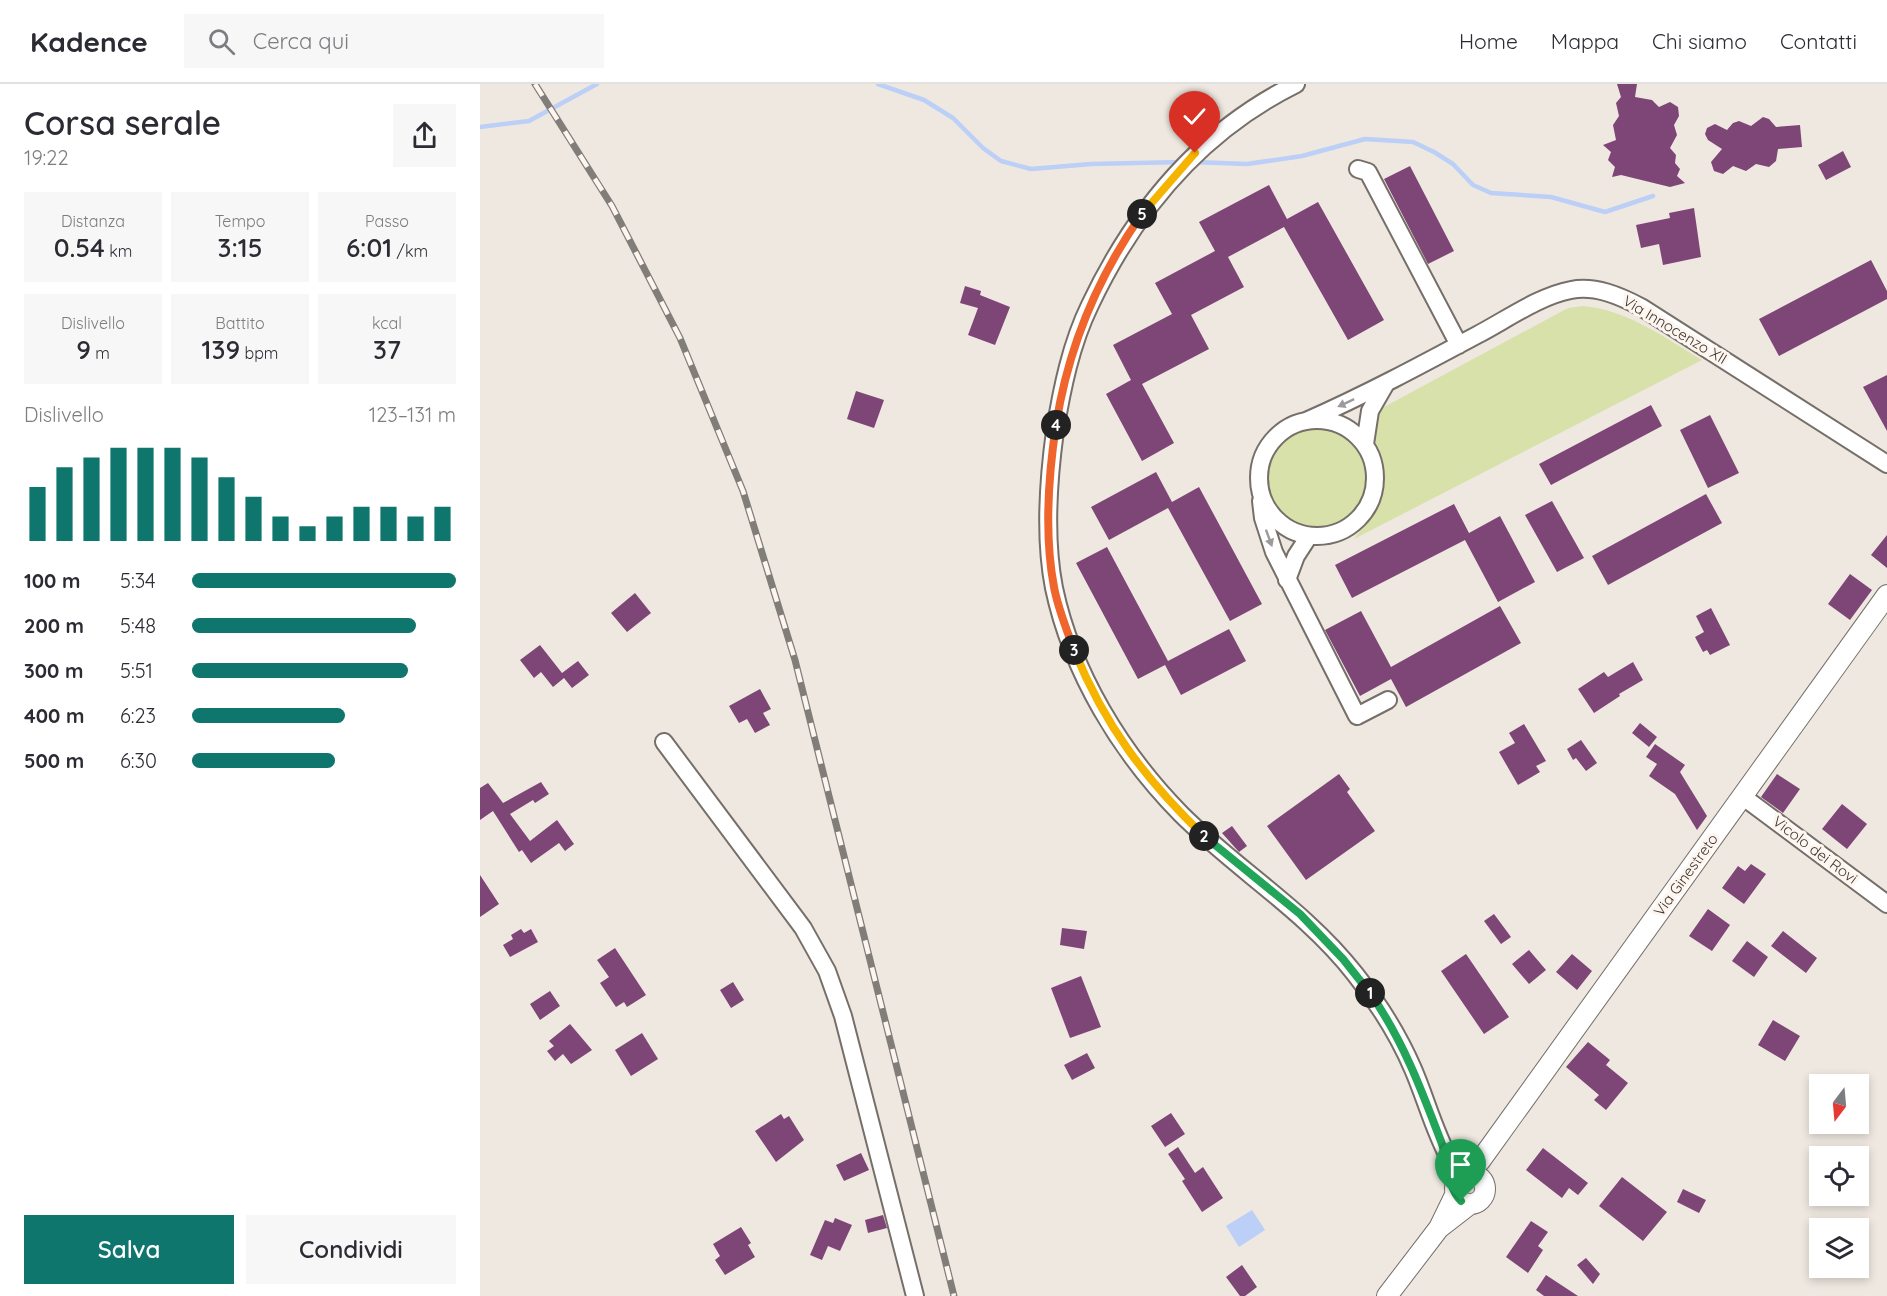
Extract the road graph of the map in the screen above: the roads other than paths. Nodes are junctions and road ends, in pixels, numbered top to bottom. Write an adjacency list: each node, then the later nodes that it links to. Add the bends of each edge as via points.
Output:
1 (1296, 84): 16 (street, via 1232,121 1180,168 1144,210 1118,249 1088,310 1071,355 1051,468 1048,533 1054,589 1090,685 1133,758 1183,816 1300,914 1354,973 1395,1031 1414,1070 1449,1173)
2 (1358, 169): 3 (street, via 1368,172)
3 (1459, 345): 4 (street, Via Innocenzo XII); 7 (street, Via Innocenzo XII, via 1563,292 1603,291 1630,301 1699,342)
4 (1386, 384): 5 (street, Via Innocenzo XII, one-way to 5); 6 (street, via 1370,411)
5 (1306, 421): 6 (street, via 1339,424); 8 (street, Via Innocenzo XII, via 1286,429 1265,453 1259,470)
6 (1365, 444): 9 (street, via 1376,478 1374,496 1365,513 1339,533)
7 (1887, 464)
8 (1260, 493): 9 (street, via 1278,522); 10 (street, Via Innocenzo XII, one-way to 10, via 1266,528)
9 (1309, 536): 10 (street)
10 (1287, 580): 12 (street, Via Innocenzo XII, via 1357,716)
11 (1887, 595): 14 (street, Via Ginestreto)
12 (1388, 700)
13 (664, 742): 17 (street, via 803,928 827,971 843,1016)
14 (1742, 796): 15 (street, Vicolo dei Rovi); 16 (street, Via Ginestreto, via 1485,1154)
15 (1887, 904)
16 (1466, 1188): 18 (street, Via Ginestreto)
17 (915, 1296)
18 (1387, 1296)

